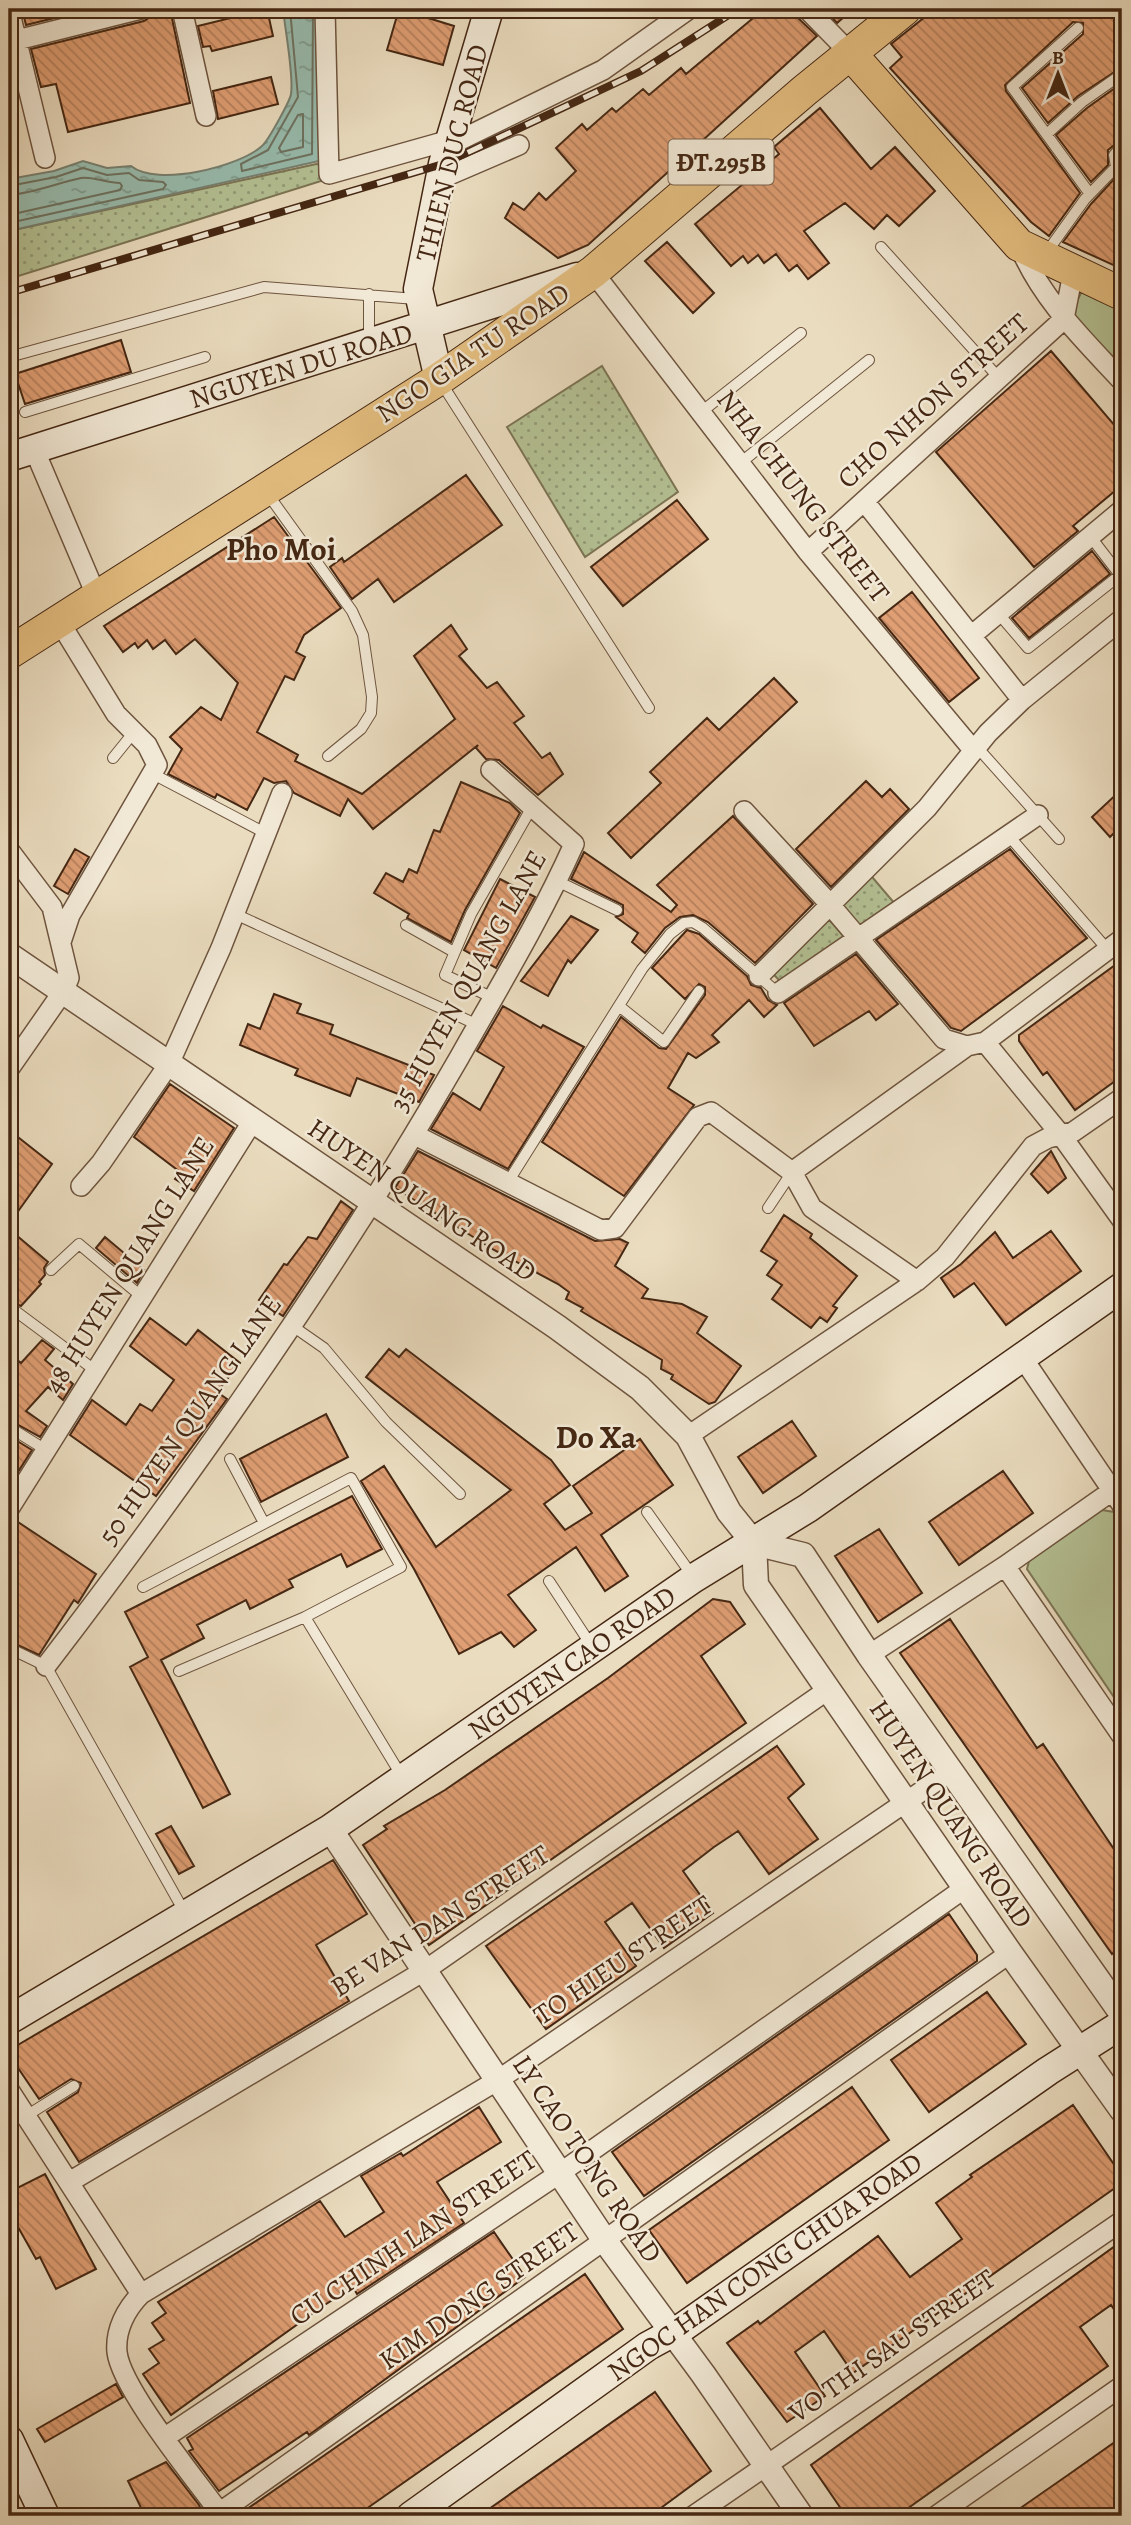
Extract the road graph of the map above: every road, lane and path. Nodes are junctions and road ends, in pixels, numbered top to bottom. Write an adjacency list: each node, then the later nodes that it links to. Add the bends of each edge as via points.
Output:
1 (9, 9): 10 (street)
2 (141, 9): 10 (street)
3 (182, 9): 13 (street)
4 (325, 9): 15 (street, via 328,174)
5 (489, 9): 15 (main road, THIEN DUC ROAD)
6 (689, 9): 15 (street, via 603,70)
7 (807, 9): 11 (street)
8 (905, 9): 11 (main road, NGO GIA TU ROAD / ĐT.295B)
9 (1078, 28): 14 (lane, via 1012,87)
10 (12, 42): 18 (street)
11 (850, 53): 23 (main road); 24 (main road, NGO GIA TU ROAD / ĐT.295B)
12 (1122, 74): 14 (lane)
13 (206, 116)
14 (1048, 133): 21 (lane)
15 (449, 143): 20 (main road, THIEN DUC ROAD)
16 (519, 145): 20 (street)
17 (1122, 146): 19 (lane, via 1114,155)
18 (45, 158)
19 (1119, 171): 21 (lane)
20 (440, 179): 28 (main road, THIEN DUC ROAD, via 418,289)
21 (1090, 194): 23 (lane)
22 (881, 247): 36 (lane)
23 (1030, 252): 25 (main road); 29 (street, via 1031,274)
24 (593, 272): 30 (main road, NGUYEN DU ROAD); 37 (main road, NGO GIA TU ROAD / ĐT.295B); 40 (street, NHA CHUNG STREET)
25 (1073, 273): 27 (main road); 29 (street)
26 (369, 294): 28 (lane); 32 (lane); 33 (lane, via 264,287)
27 (1122, 294)
28 (420, 300): 30 (main road, THIEN DUC ROAD)
29 (1064, 319): 36 (street, CHO NHON STREET); 38 (street)
30 (426, 327): 32 (main road, NGUYEN DU ROAD); 37 (main road, THIEN DUC ROAD)
31 (800, 333): 40 (lane)
32 (369, 345): 41 (main road, NGUYEN DU ROAD)
33 (9, 357)
34 (205, 357): 39 (lane)
35 (869, 360): 42 (lane)
36 (999, 378): 44 (street, CHO NHON STREET)
37 (439, 379): 43 (main road, NGO GIA TU ROAD / ĐT.295B); 55 (lane)
38 (1122, 381)
39 (25, 412)
40 (700, 413): 42 (street, NHA CHUNG STREET)
41 (22, 453): 48 (street)
42 (738, 464): 47 (street, NHA CHUNG STREET)
43 (265, 490): 48 (main road, NGO GIA TU ROAD / ĐT.295B); 58 (lane, via 352,611 363,635 371,713 361,729)
44 (864, 501): 47 (street, CHO NHON STREET); 52 (street)
45 (1122, 510): 46 (street)
46 (1090, 536): 49 (street); 49 (lane, via 1120,575 1028,648)
47 (808, 552): 57 (street, NHA CHUNG STREET)
48 (97, 597): 51 (main road, NGO GIA TU ROAD / ĐT.295B)
49 (998, 613): 52 (street)
50 (1122, 619): 54 (street)
51 (59, 621): 53 (main road, NGO GIA TU ROAD / ĐT.295B); 56 (street, via 116,714)
52 (971, 636): 54 (street)
53 (9, 653)
54 (1022, 700): 57 (street)
55 (649, 708)
56 (134, 732): 59 (lane); 60 (street, via 151,751)
57 (976, 749): 65 (lane); 71 (street, via 927,808)
58 (328, 756)
59 (113, 758)
60 (155, 769): 66 (lane); 76 (street, via 70,915)
61 (491, 770): 63 (street, 35 HUYEN QUANG LANE)
62 (282, 793): 66 (street)
63 (532, 807): 70 (street, 35 HUYEN QUANG LANE, via 574,844); 78 (lane)
64 (744, 811): 71 (street)
65 (1038, 815): 67 (street); 68 (lane)
66 (267, 834): 73 (street)
67 (1009, 836): 75 (street); 77 (lane)
68 (1059, 839)
69 (9, 850): 76 (street, via 52,907)
70 (557, 881): 72 (lane); 84 (street, 35 HUYEN QUANG LANE)
71 (829, 904): 75 (street); 80 (street)
72 (617, 911)
73 (235, 914): 86 (lane); 88 (street)
74 (406, 925): 78 (lane)
75 (857, 936): 83 (street); 87 (street, via 944,1039)
76 (61, 942): 81 (street, via 69,978)
77 (1114, 944): 87 (street)
78 (454, 952): 84 (lane, via 444,975)
79 (9, 955): 81 (street, HUYEN QUANG ROAD)
80 (759, 976): 83 (lane); 85 (lane, via 703,928 684,923 663,943)
81 (64, 990): 88 (street, HUYEN QUANG ROAD); 89 (street)
82 (699, 992): 85 (lane, via 664,1042)
83 (778, 992)
84 (494, 998): 86 (street, 35 HUYEN QUANG LANE)
85 (619, 1006): 95 (lane)
86 (478, 1025): 92 (street, 35 HUYEN QUANG LANE)
87 (976, 1044): 93 (street); 94 (street)
88 (169, 1064): 91 (street, HUYEN QUANG ROAD); 96 (street)
89 (9, 1069)
90 (1122, 1098): 93 (street, via 1077,1129)
91 (252, 1122): 97 (street, HUYEN QUANG ROAD); 103 (street, 48 HUYEN QUANG LANE)
92 (415, 1135): 95 (street); 97 (street, 35 HUYEN QUANG LANE)
93 (1060, 1135): 99 (street); 101 (street, via 1033,1146 954,1249)
94 (792, 1172): 95 (street, via 711,1112 698,1117 615,1228 601,1230); 98 (lane); 101 (street, via 812,1208)
95 (508, 1182)
96 (81, 1186)
97 (373, 1203): 105 (street, 50 HUYEN QUANG LANE); 109 (street, HUYEN QUANG ROAD, via 629,1380)
98 (768, 1208)
99 (1122, 1220)
100 (51, 1270): 103 (lane, via 79,1244)
101 (917, 1281): 109 (street)
102 (1122, 1287): 106 (main road, NGUYEN CAO ROAD)
103 (142, 1297): 107 (street, 48 HUYEN QUANG LANE)
104 (14, 1310): 107 (lane)
105 (291, 1325): 112 (lane, via 324,1348 386,1422); 126 (street, 50 HUYEN QUANG LANE, via 124,1564)
106 (1022, 1357): 113 (street); 117 (main road, NGUYEN CAO ROAD)
107 (96, 1371): 110 (street, 48 HUYEN QUANG LANE)
108 (9, 1427): 110 (lane)
109 (688, 1436): 117 (street, HUYEN QUANG ROAD, via 729,1512)
110 (46, 1450): 114 (street, 48 HUYEN QUANG LANE)
111 (230, 1459): 116 (lane)
112 (460, 1494)
113 (1117, 1498): 118 (street)
114 (9, 1510)
115 (647, 1512): 119 (lane)
116 (264, 1523): 121 (lane); 122 (lane, via 351,1478 401,1567)
117 (754, 1543): 119 (main road, NGUYEN CAO ROAD); 125 (street, HUYEN QUANG ROAD, via 803,1555); 128 (street, HUYEN QUANG ROAD, via 756,1585)
118 (1005, 1566): 125 (street); 129 (street)
119 (694, 1578): 124 (main road, NGUYEN CAO ROAD)
120 (549, 1581): 124 (lane)
121 (143, 1587)
122 (305, 1617): 127 (lane); 131 (lane)
123 (9, 1648): 126 (lane)
124 (593, 1649): 131 (main road, NGUYEN CAO ROAD)
125 (869, 1655): 130 (street, HUYEN QUANG ROAD)
126 (46, 1666): 135 (lane)
127 (179, 1671)
128 (829, 1689): 132 (street, HUYEN QUANG ROAD); 137 (street, BE VAN DAN STREET)
129 (1122, 1736)
130 (950, 1772): 132 (street, TO HIEU STREET); 138 (street, HUYEN QUANG ROAD)
131 (404, 1779): 133 (main road, NGUYEN CAO ROAD)
132 (906, 1800): 134 (street, HUYEN QUANG ROAD); 142 (street, TO HIEU STREET)
133 (330, 1829): 135 (main road, NGUYEN CAO ROAD); 137 (street, LY CAO TONG ROAD)
134 (965, 1888): 136 (street, HUYEN QUANG ROAD); 147 (street, CU CHINH LAN STREET)
135 (187, 1917): 139 (main road, NGUYEN CAO ROAD)
136 (1010, 1953): 141 (street, HUYEN QUANG ROAD); 150 (street, KIM DONG STREET)
137 (424, 1970): 142 (street, LY CAO TONG ROAD); 148 (street, BE VAN DAN STREET)
138 (1122, 2014)
139 (9, 2020)
140 (1122, 2024): 141 (main road, NGOC HAN CONG CHUA ROAD)
141 (1080, 2050): 145 (street, HUYEN QUANG ROAD); 152 (main road, NGOC HAN CONG CHUA ROAD)
142 (498, 2080): 147 (street, LY CAO TONG ROAD); 151 (street, TO HIEU STREET)
143 (74, 2086): 146 (lane)
144 (9, 2090): 146 (street)
145 (1122, 2110)
146 (26, 2116): 148 (street)
147 (560, 2173): 150 (street, LY CAO TONG ROAD); 154 (street, CU CHINH LAN STREET)
148 (71, 2181): 151 (street)
149 (1122, 2221): 156 (street, VO THI SAU STREET)
150 (605, 2241): 152 (street, LY CAO TONG ROAD); 157 (street, KIM DONG STREET)
151 (141, 2294): 154 (street, via 122,2321 118,2358)
152 (672, 2333): 156 (street, LY CAO TONG ROAD); 159 (main road, NGOC HAN CONG CHUA ROAD)
153 (1122, 2386): 162 (street)
154 (164, 2438): 157 (street)
155 (9, 2440): 158 (main road)
156 (766, 2467): 160 (street, VO THI SAU STREET); 161 (street, LY CAO TONG ROAD)
157 (221, 2515)
158 (45, 2516)
159 (411, 2516)
160 (693, 2516)
161 (801, 2516)
162 (936, 2516)

